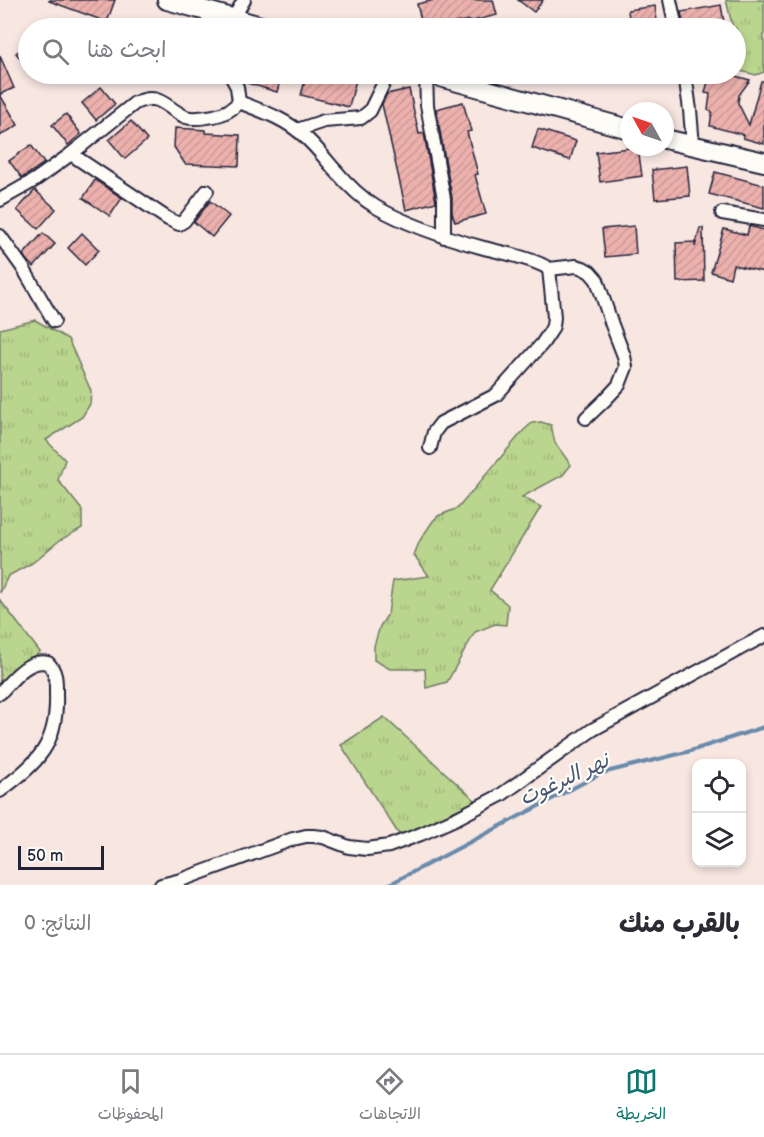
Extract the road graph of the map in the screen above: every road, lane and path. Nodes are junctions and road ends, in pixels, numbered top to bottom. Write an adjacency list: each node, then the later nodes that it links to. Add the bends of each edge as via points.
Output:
1 (167, 0): 4 (main road)
2 (244, 0): 5 (street)
3 (670, 0): 6 (street)
4 (216, 18)
5 (235, 18)
6 (674, 18)
7 (235, 84): 12 (street)
8 (383, 84): 14 (street, via 370,111 361,118 324,121)
9 (428, 84): 24 (street, via 427,105 444,199)
10 (465, 84): 13 (main road)
11 (686, 84): 16 (street)
12 (239, 102): 14 (street); 17 (street, via 228,112 199,119 188,118 159,100 143,99)
13 (620, 127)
14 (297, 130): 24 (street, via 375,206)
15 (674, 141): 16 (main road)
16 (693, 146): 18 (main road)
17 (71, 154): 19 (street, via 179,224); 20 (street)
18 (764, 162)
19 (207, 191)
20 (0, 200)
21 (722, 213): 22 (street)
22 (764, 220)
23 (0, 236): 26 (street)
24 (444, 237): 25 (street)
25 (549, 269): 27 (street, via 583,267 597,280 624,356 626,367 619,385); 28 (street, via 554,317 550,332 496,395 441,423)
26 (54, 321)
27 (586, 418)
28 (430, 448)
29 (764, 636): 32 (street, via 592,730 501,795 421,834 367,849 306,836)
30 (0, 693): 31 (street, via 32,664 48,663 55,674 57,712 44,752)
31 (0, 791)
32 (161, 885)

